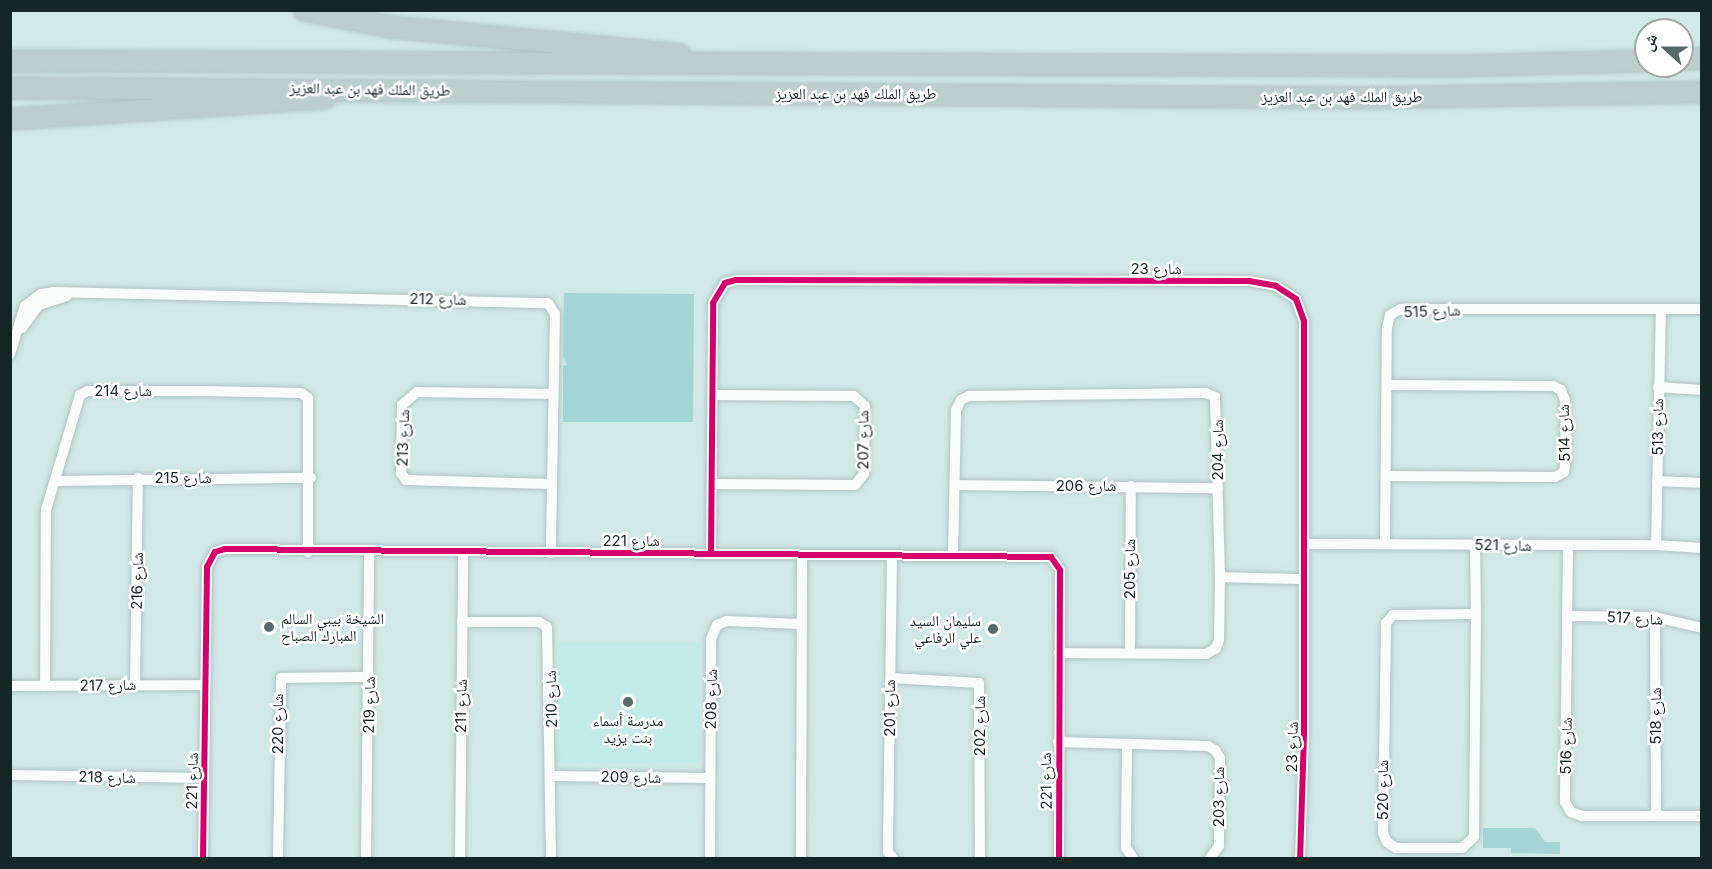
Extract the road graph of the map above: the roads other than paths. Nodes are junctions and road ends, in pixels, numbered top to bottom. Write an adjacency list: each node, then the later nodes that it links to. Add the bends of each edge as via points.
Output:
1 (304, 10): 4 (highway, via 390,27 630,48)
2 (10, 61): 4 (highway, طريق الملك فهد بن عبد العزيز)
3 (1634, 61): 4 (highway, طريق الملك فهد بن عبد العزيز, via 1457,66)
4 (739, 64)
5 (10, 88): 6 (highway, طريق الملك فهد بن عبد العزيز)
6 (382, 90): 8 (highway, طريق الملك فهد بن عبد العزيز, via 1359,98); 10 (highway, via 291,103)
7 (1701, 92): 8 (highway, طريق الملك فهد بن عبد العزيز)
8 (1676, 93): 9 (highway)
9 (1701, 100)
10 (10, 119)
11 (1701, 309): 12 (street, شارع 515)
12 (1661, 310): 14 (street, شارع 515, via 1401,309 1390,315 1387,328); 15 (street, شارع 513)
13 (10, 355): 17 (street, شارع 212, via 33,310 46,301 77,295 548,303 555,314)
14 (1388, 385): 19 (street, شارع 515); 19 (street, شارع 514, via 1553,386 1561,390 1565,400 1566,460 1564,472 1555,477)
15 (1658, 387): 16 (street); 23 (street, شارع 513)
16 (1701, 390)
17 (552, 394): 25 (street, شارع 212); 25 (street, شارع 213, via 417,392 402,405 401,473 406,480)
18 (713, 395): 26 (street, شارع 23); 26 (street, شارع 207, via 854,396 864,406 864,474 855,485); 31 (street, شارع 23, via 713,303 725,283 736,280 1249,281 1276,286 1296,299 1305,321)
19 (1386, 476): 30 (street, شارع 515)
20 (138, 478): 21 (street, شارع 215); 22 (street, شارع 215); 56 (street, شارع 216)
21 (311, 478): 22 (street, شارع 214, via 310,405 301,393 88,391 75,402); 36 (street, شارع 214)
22 (55, 481): 59 (street, شارع 214, via 46,510)
23 (1658, 481): 24 (street); 33 (street, شارع 513)
24 (1701, 483)
25 (550, 484): 38 (street, شارع 212)
26 (713, 484): 40 (street, شارع 23)
27 (955, 485): 28 (street, شارع 206); 29 (street, شارع 204, via 956,410 969,396 1206,393 1215,397 1218,404); 42 (street, شارع 204)
28 (1131, 486): 29 (street, شارع 206); 53 (street, شارع 205)
29 (1218, 488): 44 (street, شارع 204)
30 (1385, 543): 31 (street, شارع 521); 32 (street, شارع 521)
31 (1304, 544): 45 (street, شارع 23)
32 (1475, 545): 34 (street, شارع 521); 46 (street, شارع 520)
33 (1656, 545): 34 (street, شارع 521); 35 (street, شارع 521)
34 (1568, 546): 47 (street, شارع 516)
35 (1701, 548)
36 (308, 552): 37 (street, شارع 221); 57 (street, شارع 221, via 225,549 211,556 207,567)
37 (369, 552): 39 (street, شارع 221); 54 (street, شارع 219)
38 (551, 553): 39 (street, شارع 221); 40 (street, شارع 221)
39 (462, 554): 49 (street, شارع 211)
40 (711, 554): 43 (street, شارع 221)
41 (892, 555): 42 (street, شارع 221); 43 (street, شارع 221); 55 (street, شارع 201)
42 (953, 555): 52 (street, شارع 221, via 1052,557 1060,570)
43 (802, 556): 50 (street)
44 (1220, 577): 45 (street); 53 (street, شارع 204, via 1216,648 1206,654)
45 (1303, 579): 80 (street, شارع 23)
46 (1476, 614): 46 (street, شارع 520, via 1394,615 1386,623 1383,833 1396,848 1462,848 1474,837)
47 (1567, 616): 48 (street, شارع 517); 66 (street, شارع 516, via 1565,802 1571,812 1582,816)
48 (1655, 617): 51 (street, شارع 517); 66 (street, شارع 518)
49 (462, 622): 63 (street, شارع 210, via 539,622 547,627); 71 (street, شارع 211)
50 (800, 624): 65 (street, شارع 208, via 727,621 717,625 711,639); 74 (street)
51 (1701, 628)
52 (1059, 653): 53 (street, شارع 204); 60 (street, شارع 221)
53 (1130, 653)
54 (369, 677): 69 (street, شارع 220, via 281,678); 70 (street, شارع 219)
55 (891, 678): 75 (street, شارع 201, via 888,852); 76 (street, شارع 202, via 979,683)
56 (135, 685): 57 (street, شارع 217); 59 (street, شارع 217)
57 (205, 685): 64 (street, شارع 221)
58 (10, 686): 59 (street, شارع 217)
59 (45, 686)
60 (1058, 742): 61 (street, شارع 203); 77 (street, شارع 221)
61 (1127, 745): 78 (street, via 1126,848); 79 (street, شارع 203, via 1208,746 1215,750 1220,758 1219,846)
62 (10, 775): 64 (street, شارع 218)
63 (551, 776): 65 (street, شارع 209); 72 (street, شارع 210)
64 (204, 778): 68 (street, شارع 221)
65 (710, 778): 73 (street, شارع 208)
66 (1656, 816): 67 (street, شارع 516)
67 (1701, 816)
68 (203, 858)
69 (278, 858)
70 (366, 858)
71 (460, 858)
72 (551, 858)
73 (710, 858)
74 (801, 858)
75 (893, 858)
76 (980, 858)
77 (1059, 858)
78 (1133, 858)
79 (1210, 858)
80 (1300, 858)

